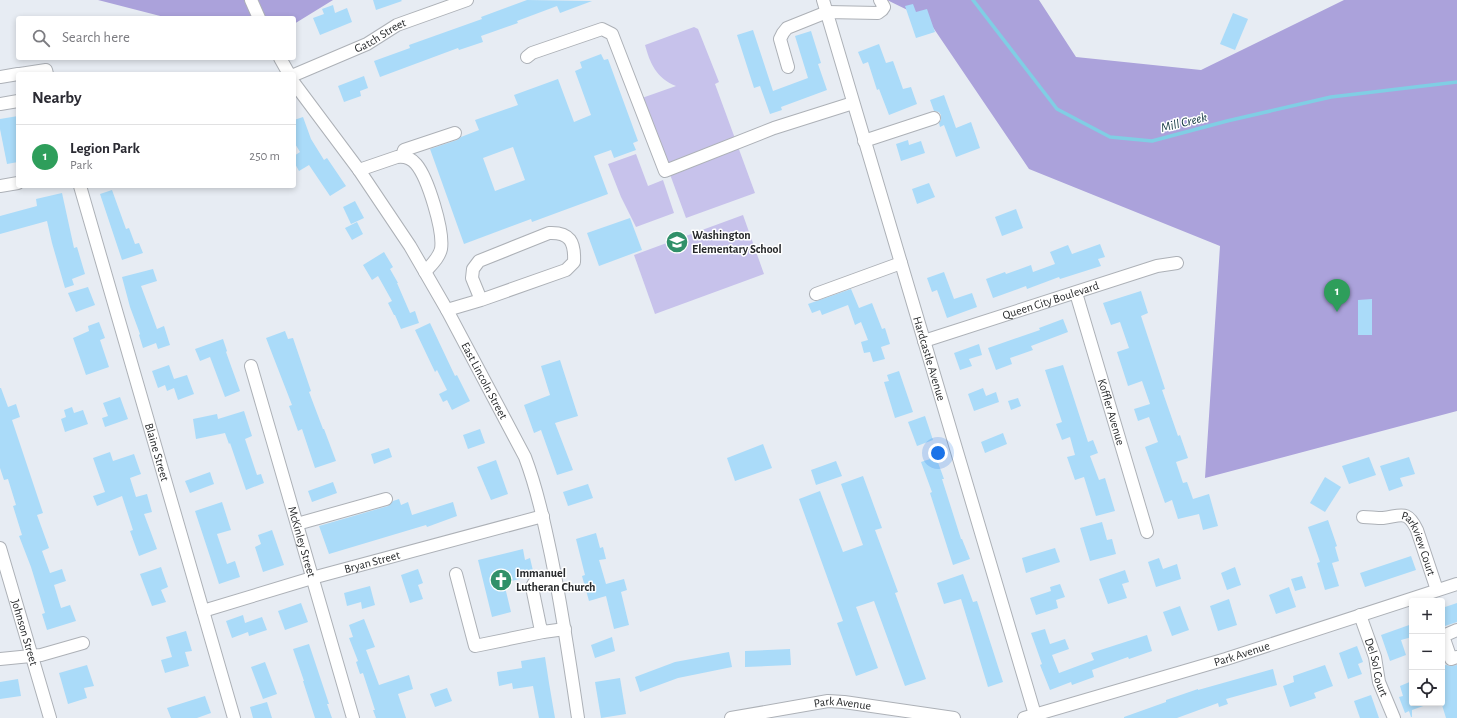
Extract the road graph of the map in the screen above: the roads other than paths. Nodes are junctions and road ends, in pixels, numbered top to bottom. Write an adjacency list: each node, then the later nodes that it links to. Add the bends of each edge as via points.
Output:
1 (251, 0): 6 (street)
2 (467, 0): 14 (street, Gatch Street, via 397,25 367,44)
3 (823, 0): 5 (street, Hardcastle Avenue)
4 (880, 0): 5 (street, via 884,7 878,13)
5 (827, 12): 9 (street, via 783,32 780,39); 18 (street, Hardcastle Avenue)
6 (257, 16)
7 (527, 57): 18 (street, via 602,29 612,34 665,171 774,128)
8 (281, 60): 12 (street)
9 (788, 67)
10 (32, 72): 11 (street)
11 (47, 72)
12 (288, 72)
13 (16, 74): 15 (street)
14 (296, 74)
15 (0, 77)
16 (296, 86): 24 (street, East Lincoln Street)
17 (16, 101): 19 (street)
18 (853, 103): 22 (street, Hardcastle Avenue)
19 (0, 104)
20 (934, 118): 22 (street)
21 (455, 133): 23 (street, via 404,150)
22 (864, 141): 28 (street, Hardcastle Avenue)
23 (402, 156): 24 (street); 30 (street, via 416,164 422,173 440,231 441,250)
24 (359, 170): 30 (street, East Lincoln Street)
25 (16, 183): 26 (street)
26 (0, 186)
27 (81, 188): 49 (street, Blaine Street)
28 (901, 263): 32 (street); 35 (street, Hardcastle Avenue)
29 (1177, 263): 31 (street, Queen City Boulevard, via 1157,266)
30 (425, 272): 34 (street, East Lincoln Street)
31 (1076, 293): 35 (street, Queen City Boulevard); 41 (street, Koffler Avenue)
32 (816, 294)
33 (481, 300): 33 (street, via 566,270 574,262 575,251 568,237 560,232 549,233 479,261 473,269 472,278); 34 (street)
34 (447, 310): 38 (street, East Lincoln Street, via 525,457)
35 (924, 341): 61 (street, Hardcastle Avenue)
36 (251, 366): 40 (street, McKinley Street)
37 (386, 498): 40 (street)
38 (543, 516): 45 (street, Bryan Street); 46 (street, East Lincoln Street)
39 (1363, 517): 48 (street, Parkview Court, via 1382,518 1399,514 1414,522)
40 (297, 524): 45 (street, McKinley Street)
41 (1147, 532)
42 (0, 548): 43 (street, Johnson Street)
43 (4, 573): 55 (street, Johnson Street)
44 (456, 574): 53 (street, via 475,646)
45 (312, 578): 49 (street, Bryan Street); 63 (street, McKinley Street)
46 (555, 578): 51 (street, East Lincoln Street); 53 (street, via 534,583 532,587)
47 (1457, 584): 48 (street, Park Avenue)
48 (1437, 590): 50 (street, Park Avenue)
49 (203, 611): 62 (street, Blaine Street)
50 (1360, 615): 61 (street, Park Avenue); 67 (street, Del Sol Court, via 1375,657 1379,682)
51 (565, 629): 53 (street); 64 (street, East Lincoln Street)
52 (1457, 630): 56 (street, via 1443,636 1451,659)
53 (543, 632)
54 (83, 643): 55 (street)
55 (32, 656): 57 (street); 59 (street, Johnson Street)
56 (1457, 657)
57 (0, 659)
58 (887, 713): 60 (street, Park Avenue, via 844,702 828,701); 66 (street, Park Avenue)
59 (46, 717)
60 (744, 717): 65 (street, Park Avenue)
61 (1032, 717)
62 (234, 718)
63 (353, 718)
64 (578, 718)
65 (731, 718)
66 (950, 718)
67 (1394, 718)

